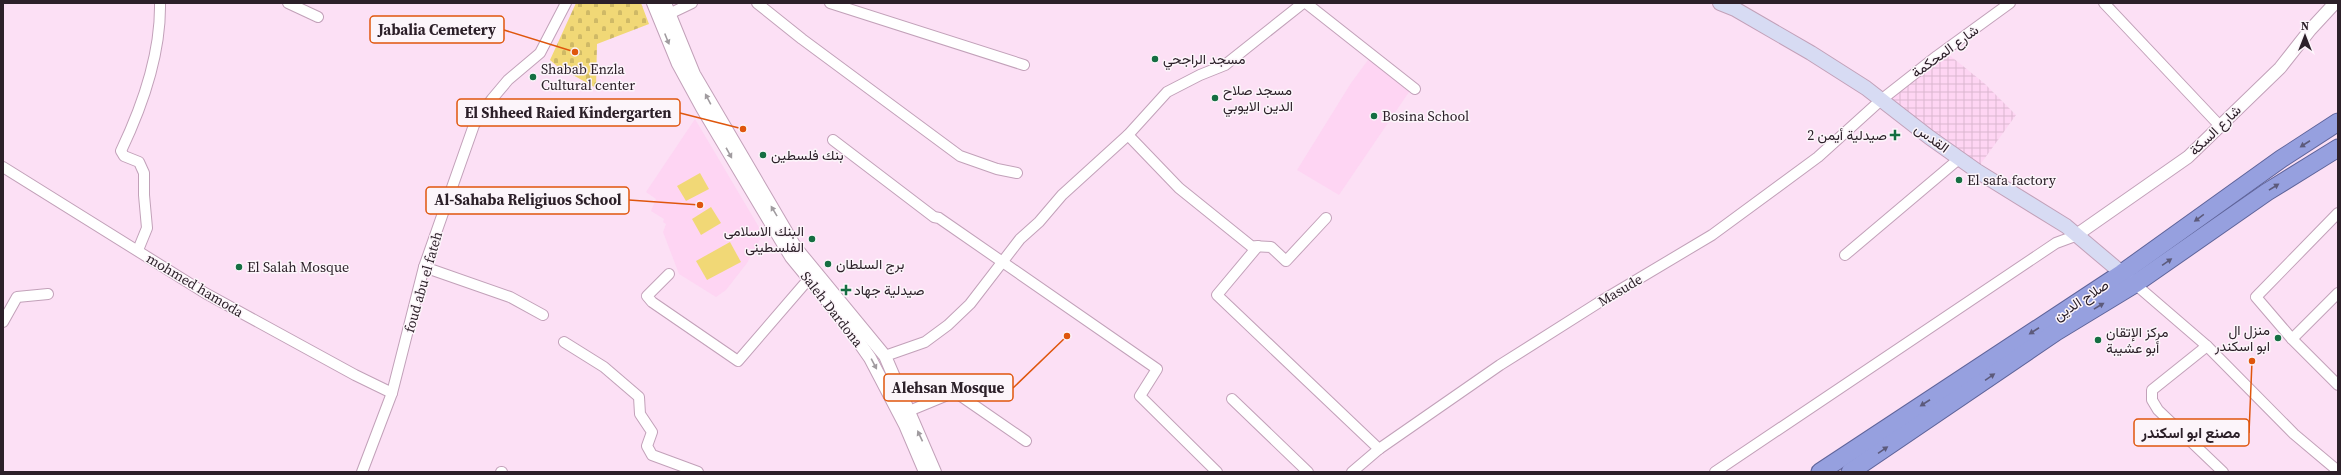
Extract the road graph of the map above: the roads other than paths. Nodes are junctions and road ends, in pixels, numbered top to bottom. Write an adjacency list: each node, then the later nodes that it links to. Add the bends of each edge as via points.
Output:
1 (160, 3): 30 (street, via 160,19 144,97 140,112 121,151 124,156 139,162 144,173 147,228)
2 (288, 3): 14 (street)
3 (566, 3): 33 (street, foud abu el fateh, via 540,53 508,80 474,125)
4 (653, 3): 36 (street, Saleh Dardona, one-way to 36, via 678,64 702,108 777,236)
5 (692, 3): 13 (street)
6 (757, 3): 25 (street, via 960,156)
7 (830, 3): 15 (street)
8 (1304, 3): 16 (street); 20 (street, via 1225,65 1167,92)
9 (1720, 3): 17 (main road, القدس, via 1811,53)
10 (2010, 3): 17 (street, شارع المحكمة)
11 (2104, 3): 19 (street)
12 (2335, 3): 19 (street, شارع السكة, via 2280,68)
13 (667, 8): 36 (street, Saleh Dardona, one-way to 13, via 686,58)
14 (318, 17)
15 (1024, 65)
16 (1415, 89)
17 (1881, 100): 23 (main road, القدس); 51 (street, Masude, via 1818,157 1712,235 1500,365)
18 (2338, 122): 34 (highway, صلاح الدين, one-way to 34, via 2281,159)
19 (2220, 126): 28 (street, شارع السكة, via 2188,157)
20 (1128, 135): 29 (street, via 1179,188 1250,246); 32 (street, via 1062,196)
21 (833, 140): 32 (street, via 934,217)
22 (2338, 148): 37 (highway, صلاح الدين, one-way to 22, via 2267,192)
23 (1960, 158): 28 (main road, القدس, via 2066,226); 31 (street)
24 (3, 167): 30 (street, mohmed hamoda)
25 (1017, 173)
26 (2338, 213): 42 (street, via 2256,297)
27 (1326, 218): 29 (street, via 1286,261 1272,247)
28 (2076, 236): 34 (main road, القدس); 59 (street, via 2056,243)
29 (1258, 246): 51 (street, via 1217,295)
30 (138, 250): 47 (street, mohmed hamoda, via 205,293)
31 (1845, 254)
32 (1002, 261): 45 (street, via 970,304 948,325 925,342); 56 (street, via 1156,369 1140,396)
33 (424, 267): 40 (street, via 510,297); 47 (street, foud abu el fateh)
34 (2122, 273): 37 (main road, القدس); 60 (highway, صلاح الدين, one-way to 60)
35 (669, 274): 36 (street, via 647,296 738,361)
36 (811, 276): 45 (street, Saleh Dardona); 52 (street, Saleh Dardona, one-way to 52, via 870,358)
37 (2135, 284): 44 (street); 61 (highway, صلاح الدين, one-way to 37, via 2056,332)
38 (2338, 293): 42 (street)
39 (48, 294): 41 (street, via 16,297)
40 (543, 315)
41 (3, 322)
42 (2292, 339): 46 (street)
43 (564, 342): 55 (street, via 604,367 639,397 640,414 652,432 647,446 652,455)
44 (2207, 346): 53 (street, via 2294,434); 62 (street, via 2152,390 2152,400 2158,410)
45 (885, 356): 49 (street, Saleh Dardona)
46 (2336, 378)
47 (392, 393): 54 (street, foud abu el fateh)
48 (1232, 399): 57 (street)
49 (909, 411): 50 (street, via 955,392); 52 (street, Saleh Dardona, one-way to 49)
50 (1026, 441)
51 (1378, 448): 58 (street, Masude)
52 (931, 471)
53 (2338, 471)
54 (362, 472)
55 (698, 472)
56 (1217, 472)
57 (1308, 472)
58 (1352, 472)
59 (1714, 472)
60 (1820, 472)
61 (1850, 472)
62 (2223, 472)

